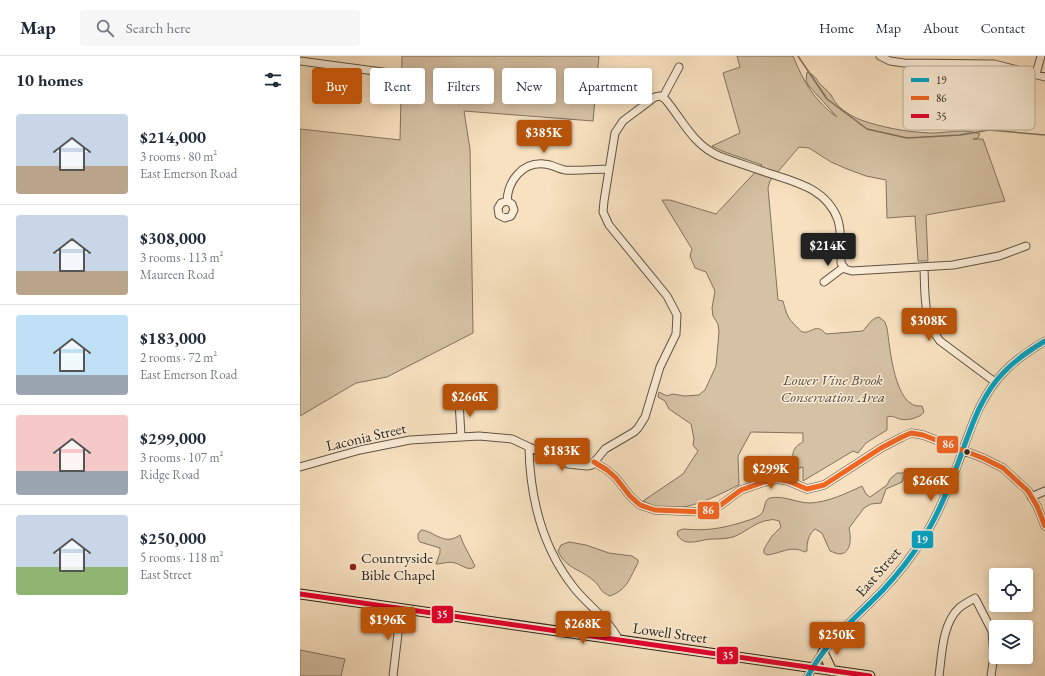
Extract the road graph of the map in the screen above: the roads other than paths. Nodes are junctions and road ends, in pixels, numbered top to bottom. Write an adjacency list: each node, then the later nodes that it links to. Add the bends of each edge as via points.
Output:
1 (880, 56): 4 (street, via 904,63)
2 (1041, 56): 7 (street)
3 (300, 61): 6 (street)
4 (1002, 66)
5 (679, 67): 9 (street)
6 (370, 70)
7 (1036, 74): 8 (street)
8 (1045, 77)
9 (663, 97): 10 (street, via 653,98 620,125 614,136); 13 (street, via 700,144 710,152 801,184 820,194 833,210 840,228 841,263)
10 (609, 169): 11 (street, via 566,170 542,164 531,166 520,171 513,179); 22 (street, via 604,216 667,296 677,316 677,326 641,424 634,432 605,449)
11 (507, 201)
12 (1026, 246): 14 (street, via 999,256 968,263)
13 (844, 267): 14 (street, via 849,271); 15 (street)
14 (924, 267): 17 (street, via 927,315 934,334)
15 (824, 282)
16 (1045, 341): 17 (street, East Street, via 1014,362)
17 (995, 382): 21 (street, East Street, via 978,412)
18 (459, 401): 19 (street)
19 (461, 436): 20 (street, Laconia Street, via 512,439); 23 (street, Laconia Street, via 396,442)
20 (529, 447): 22 (street, Laconia Street, via 568,464 587,466); 29 (street, via 532,489 543,534 551,554 575,589 614,630)
21 (962, 451): 22 (street, via 923,435 911,433 881,448 824,485 807,489 777,479 741,490 718,507 704,512 655,510 640,505 616,478); 25 (street, via 1003,468 1028,491); 30 (street, East Street, via 942,503 924,538 884,589)
22 (594, 462)
23 (300, 467)
24 (1045, 492): 25 (street)
25 (1031, 497): 26 (street)
26 (1045, 526)
27 (300, 594): 28 (main road, Lowell Street)
28 (401, 608): 29 (main road, Lowell Street); 33 (street)
29 (619, 640): 32 (main road, Lowell Street)
30 (823, 652): 31 (main road); 32 (street, East Street)
31 (832, 671): 32 (main road, Lowell Street); 34 (main road, Lowell Street)
32 (810, 672)
33 (393, 676)
34 (870, 676)
35 (939, 676): 36 (street, via 949,623 959,608 975,598 992,631 994,656)
36 (991, 676)

